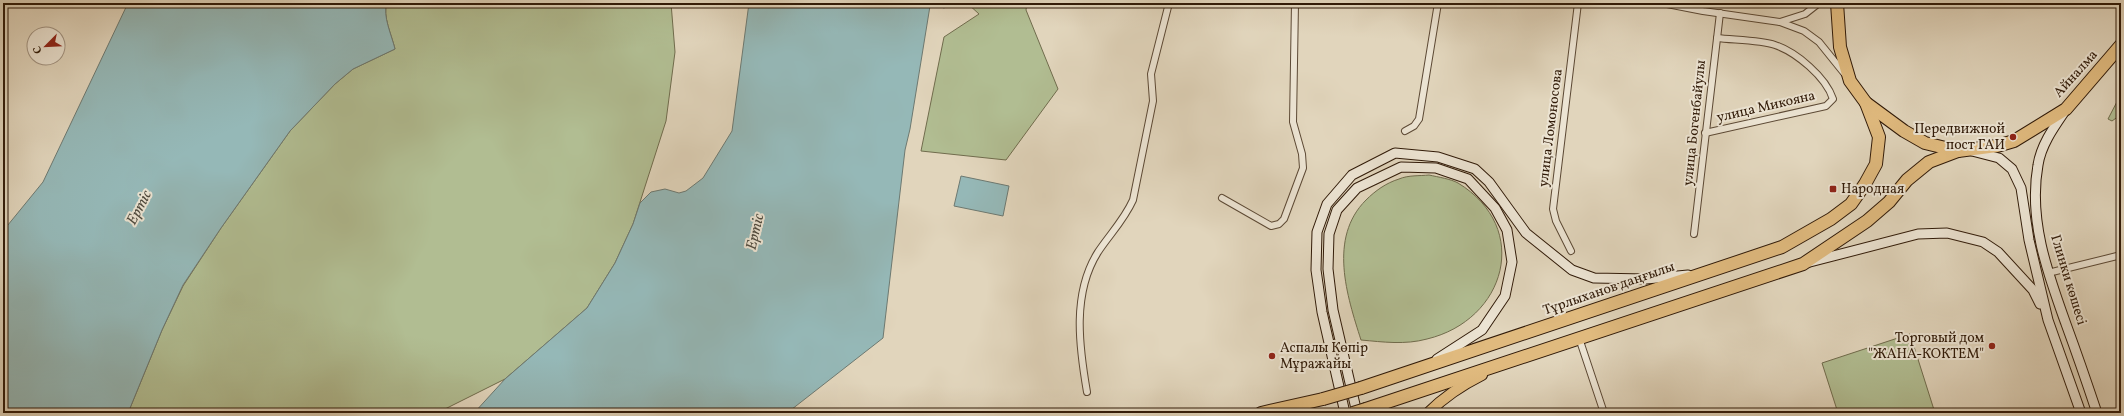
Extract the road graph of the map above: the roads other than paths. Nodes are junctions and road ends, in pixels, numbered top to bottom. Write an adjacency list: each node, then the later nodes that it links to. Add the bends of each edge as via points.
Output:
1 (1169, 3): 29 (street, via 1151,74 1153,101 1132,200 1127,213 1099,251 1082,288 1079,347)
2 (1295, 3): 18 (street, via 1293,122 1303,168 1292,198 1284,219 1271,226)
3 (1438, 3): 15 (street, via 1419,119 1414,126)
4 (1578, 3): 20 (street, улица Ломоносова, via 1553,209)
5 (1662, 3): 8 (street)
6 (1819, 3): 9 (street, via 1805,14)
7 (1838, 3): 12 (highway, Айналма, via 1840,47)
8 (1720, 14): 9 (street); 10 (street, улица Богенбайулы)
9 (1780, 22): 12 (street, via 1804,31 1819,42)
10 (1717, 38): 16 (street, улица Богенбайулы); 16 (street, улица Микояна, via 1775,45 1795,55 1822,78 1833,99 1826,106)
11 (2121, 45): 14 (highway, Айналма)
12 (1850, 81): 13 (highway, Айналма)
13 (1866, 103): 17 (highway, Айналма, via 1925,143); 23 (highway, Тұрлыханов даңғылы, via 1880,137 1876,164 1851,204 1831,219 1782,247)
14 (2066, 110): 17 (highway, Айналма, via 2014,141 1997,146); 24 (main road, Глинки көшесі, via 2049,135 2038,164 2035,195 2039,237)
15 (1405, 131)
16 (1706, 133): 19 (street, улица Богенбайулы)
17 (1962, 150): 22 (highway, via 1929,162 1907,180 1889,202 1867,221); 25 (main road, Глинки көшесі, via 1999,158 2012,169 2021,188 2029,240)
18 (1222, 198)
19 (1694, 234)
20 (1571, 251)
21 (2121, 255): 24 (street)
22 (1803, 264): 25 (main road, via 1918,234 1946,233 1983,242 2008,260 2033,290); 26 (highway)
23 (1704, 273): 28 (highway, Тұрлыханов даңғылы); 33 (main road, via 1646,279 1594,278 1572,270 1526,233 1489,182 1475,169 1438,157 1395,153 1352,175 1327,204 1318,232 1316,270 1322,312)
24 (2048, 273): 37 (main road, Глинки көшесі)
25 (2048, 320): 31 (main road, Глинки көшесі)
26 (1579, 338): 27 (highway); 36 (street)
27 (1508, 361): 30 (highway); 35 (main road, via 1464,384)
28 (1424, 368): 30 (main road, via 1482,330 1505,296 1512,262 1507,230 1481,190 1468,179 1436,168 1401,168 1357,188 1337,210 1329,234 1328,269 1333,310); 32 (highway, Тұрлыханов даңғылы, bridge, via 1324,399)
29 (1087, 392)
30 (1362, 411): 34 (highway, bridge)
31 (2079, 411)
32 (1261, 413)
33 (1345, 413)
34 (1353, 413)
35 (1428, 413)
36 (1604, 413)
37 (2097, 413)

